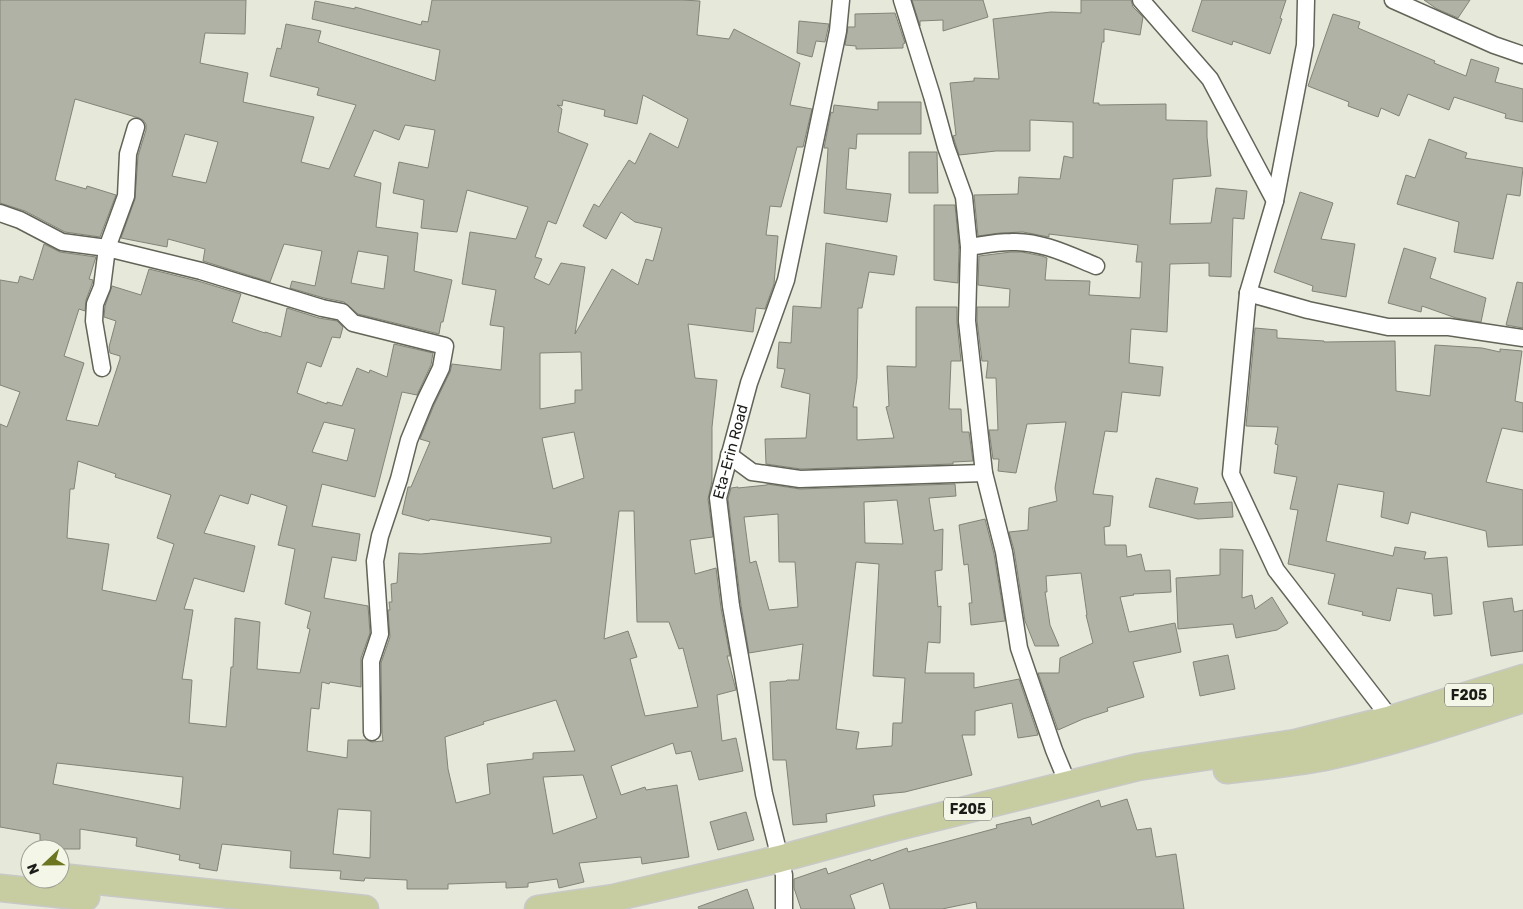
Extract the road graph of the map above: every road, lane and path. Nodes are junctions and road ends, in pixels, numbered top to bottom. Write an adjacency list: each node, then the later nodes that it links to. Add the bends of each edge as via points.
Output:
1 (841, 0): 16 (street, Eta-Erin Road, via 838,31 786,280 749,383)
2 (902, 0): 10 (street, via 964,198)
3 (1141, 0): 8 (street, via 1210,79)
4 (1306, 0): 8 (street, via 1305,45)
5 (1393, 0): 6 (street)
6 (1523, 55)
7 (136, 128): 11 (street, via 128,154 126,196)
8 (1275, 201): 13 (street)
9 (0, 213): 11 (street, via 62,242)
10 (969, 247): 12 (street, via 1011,242 1036,244); 17 (street, via 967,321)
11 (107, 248): 15 (street, via 94,321); 21 (street, via 201,271 342,312 353,323 445,346 441,368 409,440 375,561 380,634 371,661)
12 (1096, 266)
13 (1248, 293): 14 (street, via 1388,327 1449,327); 20 (street, via 1231,474 1276,570)
14 (1523, 338)
15 (102, 368)
16 (729, 455): 17 (street, via 752,472 800,480); 23 (street, Eta-Erin Road, via 718,498 731,606 764,794)
17 (984, 473): 22 (street, via 1004,552 1019,648)
18 (1523, 678): 20 (main road, F205)
19 (1523, 699): 20 (main road, F205)
20 (1407, 724): 22 (main road, F205, via 1138,767); 23 (main road, F205, via 1328,756 1146,783 899,843)
21 (372, 732)
22 (1068, 784): 23 (main road, F205, via 893,828)
23 (782, 867): 30 (main road, F205); 31 (main road, F205); 32 (street, Eta-Erin Road)
24 (0, 871): 25 (main road)
25 (20, 873)
26 (70, 879): 29 (main road)
27 (0, 888): 28 (main road)
28 (213, 909)
29 (365, 909)
30 (538, 909)
31 (633, 909)
32 (784, 909)

